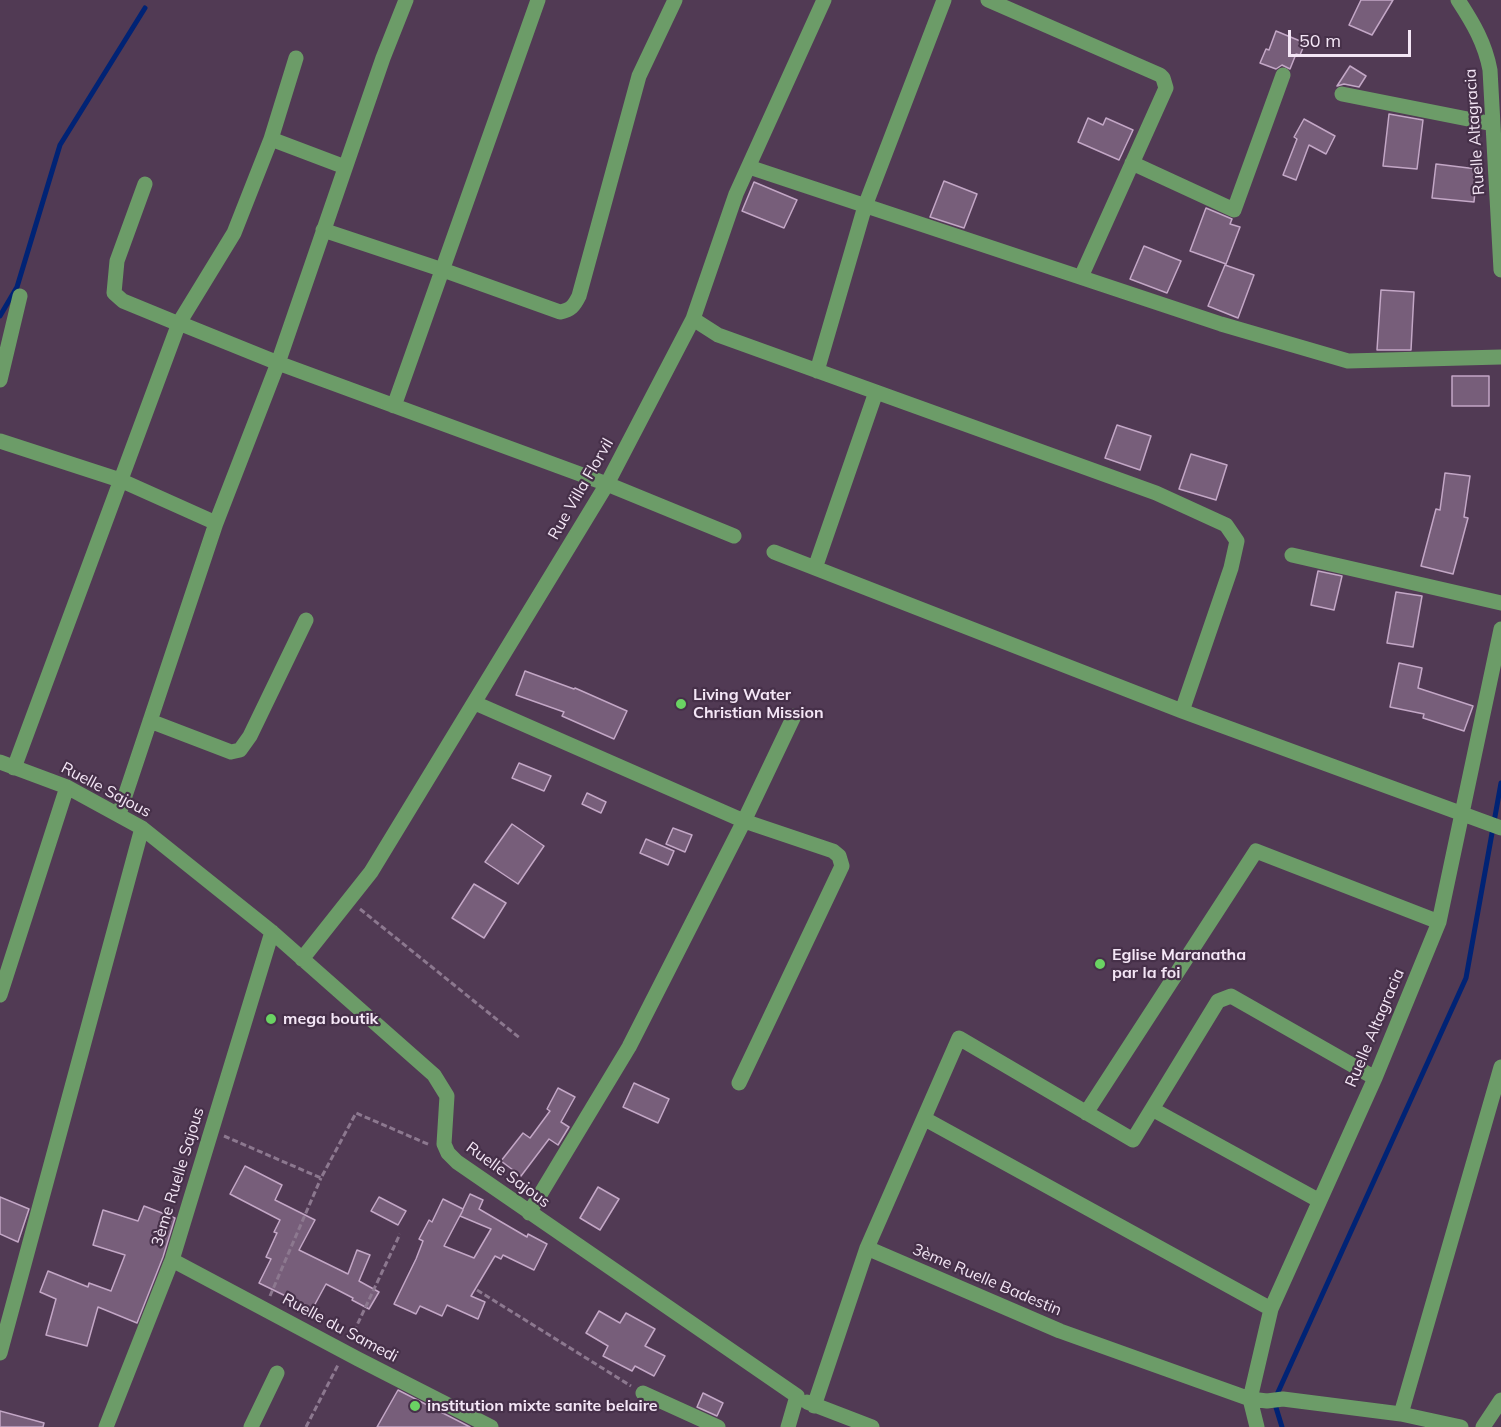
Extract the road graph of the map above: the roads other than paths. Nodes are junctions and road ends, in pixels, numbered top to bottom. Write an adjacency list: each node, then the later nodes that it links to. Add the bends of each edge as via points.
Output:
1 (406, 0): 14 (street)
2 (538, 0): 20 (street)
3 (675, 0): 20 (street, via 639,76 574,306 560,312)
4 (824, 0): 15 (street, Rue Villa Florvil)
5 (944, 0): 18 (street)
6 (988, 0): 13 (street, via 1163,78 1166,88)
7 (1458, 0): 11 (street, Ruelle Altagracia, via 1486,51)
8 (296, 58): 12 (street)
9 (1283, 75): 13 (street, via 1234,210)
10 (1342, 94): 11 (street)
11 (1493, 124): 17 (street, Ruelle Altagracia)
12 (271, 139): 14 (street); 25 (street, via 234,233)
13 (1132, 163): 22 (street)
14 (345, 167): 19 (street)
15 (749, 167): 18 (street); 24 (street, Rue Villa Florvil)
16 (145, 184): 25 (street, via 117,261 114,293 123,302)
17 (1499, 184): 21 (street, Ruelle Altagracia)
18 (865, 206): 22 (street); 28 (street)
19 (323, 230): 20 (street); 27 (street)
20 (443, 270): 31 (street)
21 (1501, 270)
22 (1081, 277): 26 (street, via 1348,362)
23 (20, 296): 29 (street)
24 (693, 319): 28 (street, via 718,335); 34 (street, Rue Villa Florvil)
25 (179, 323): 27 (street); 33 (street)
26 (1501, 357)
27 (278, 363): 31 (street); 35 (street)
28 (817, 371): 30 (street)
29 (0, 380)
30 (876, 392): 39 (street); 44 (street, via 1156,493 1226,525 1237,541 1231,568)
31 (394, 406): 34 (street)
32 (0, 441): 33 (street)
33 (120, 480): 35 (street); 47 (street)
34 (607, 484): 36 (street); 43 (street, Rue Villa Florvil)
35 (216, 523): 46 (street)
36 (734, 536)
37 (774, 552): 39 (street)
38 (1292, 555): 40 (street)
39 (815, 568): 44 (street)
40 (1501, 603)
41 (306, 620): 46 (street, via 240,750 231,752)
42 (1501, 629): 50 (street, Ruelle Altagracia)
43 (475, 703): 51 (street); 56 (street, Rue Villa Florvil, via 371,872)
44 (1182, 711): 50 (street)
45 (794, 716): 51 (street)
46 (150, 721): 49 (street)
47 (7, 765): 48 (street, Ruelle Sajous)
48 (67, 787): 49 (street, Ruelle Sajous); 57 (street)
49 (119, 814): 52 (street, Ruelle Sajous)
50 (1462, 814): 53 (street); 54 (street, Ruelle Altagracia)
51 (744, 821): 60 (street, via 833,851 842,866); 65 (street, via 629,1047)
52 (142, 828): 55 (street, Ruelle Sajous); 69 (street)
53 (1501, 828)
54 (1439, 922): 59 (street, Ruelle Altagracia); 62 (street, via 1256,851)
55 (272, 932): 56 (street, Ruelle Sajous); 67 (street, 3ème Ruelle Sajous)
56 (302, 959): 65 (street, Ruelle Sajous, via 434,1075 447,1096 444,1144 448,1153)
57 (0, 995)
58 (1501, 1067): 76 (street)
59 (1375, 1078): 61 (street, via 1231,996 1218,1001); 64 (street, Ruelle Altagracia)
60 (739, 1083)
61 (1152, 1109): 62 (street, via 1133,1140); 64 (street)
62 (1086, 1113): 63 (street, via 959,1038)
63 (925, 1119): 66 (street); 68 (street)
64 (1318, 1200): 68 (street, Ruelle Altagracia)
65 (529, 1213): 72 (street, Ruelle Sajous)
66 (867, 1248): 73 (street, 3ème Ruelle Badestin, via 1060,1331); 75 (street)
67 (172, 1260): 77 (street, 3ème Ruelle Sajous); 79 (street, Ruelle du Samedi)
68 (1271, 1309): 73 (street, Ruelle Altagracia)
69 (0, 1353)
70 (277, 1373): 78 (street)
71 (643, 1393): 80 (street)
72 (797, 1396): 75 (street, Ruelle Sajous); 81 (street)
73 (1250, 1399): 76 (street, 3ème Ruelle Badestin, via 1283,1399); 83 (street, Ruelle Altagracia)
74 (1501, 1400): 85 (street)
75 (814, 1406): 82 (street, Ruelle Sajous)
76 (1401, 1414): 84 (street, 3ème Ruelle Badestin)
77 (106, 1427)
78 (251, 1427)
79 (491, 1427)
80 (718, 1427)
81 (788, 1427)
82 (872, 1427)
83 (1257, 1427)
84 (1461, 1427)
85 (1483, 1427)

